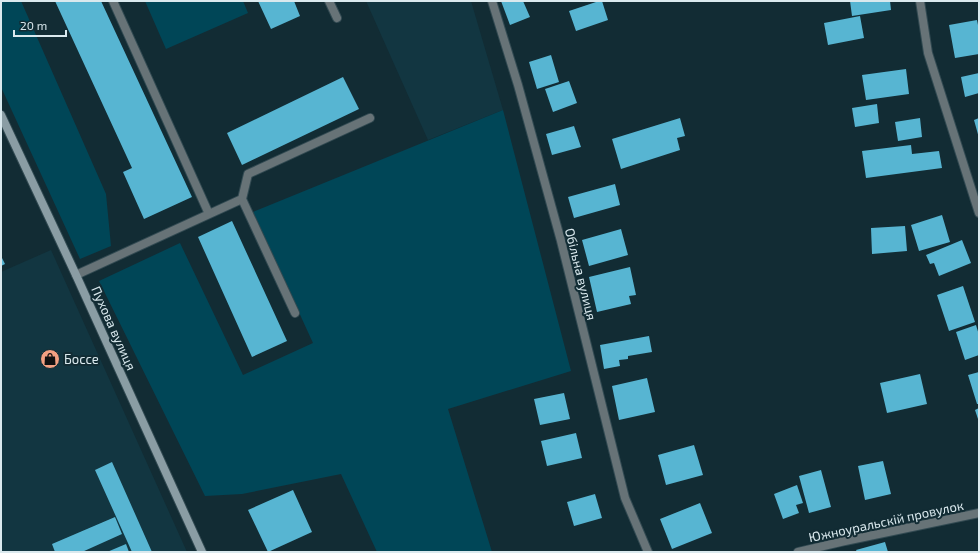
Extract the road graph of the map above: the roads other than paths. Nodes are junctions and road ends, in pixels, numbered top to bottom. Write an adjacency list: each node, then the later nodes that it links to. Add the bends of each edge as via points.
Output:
1 (113, 1): 10 (street)
2 (329, 1): 5 (street)
3 (492, 1): 15 (street, Обільна вулиця, via 561,241 625,498)
4 (920, 1): 9 (street, via 928,53)
5 (337, 18)
6 (1, 115): 11 (main road, Пухова вулиця)
7 (370, 118): 8 (street, via 248,174)
8 (242, 199): 10 (street); 12 (street)
9 (979, 213)
10 (208, 214): 11 (street)
11 (76, 275): 14 (main road, Пухова вулиця)
12 (294, 313)
13 (979, 513): 16 (street, Южноуральскій провулок)
14 (202, 552)
15 (648, 552)
16 (798, 552)

